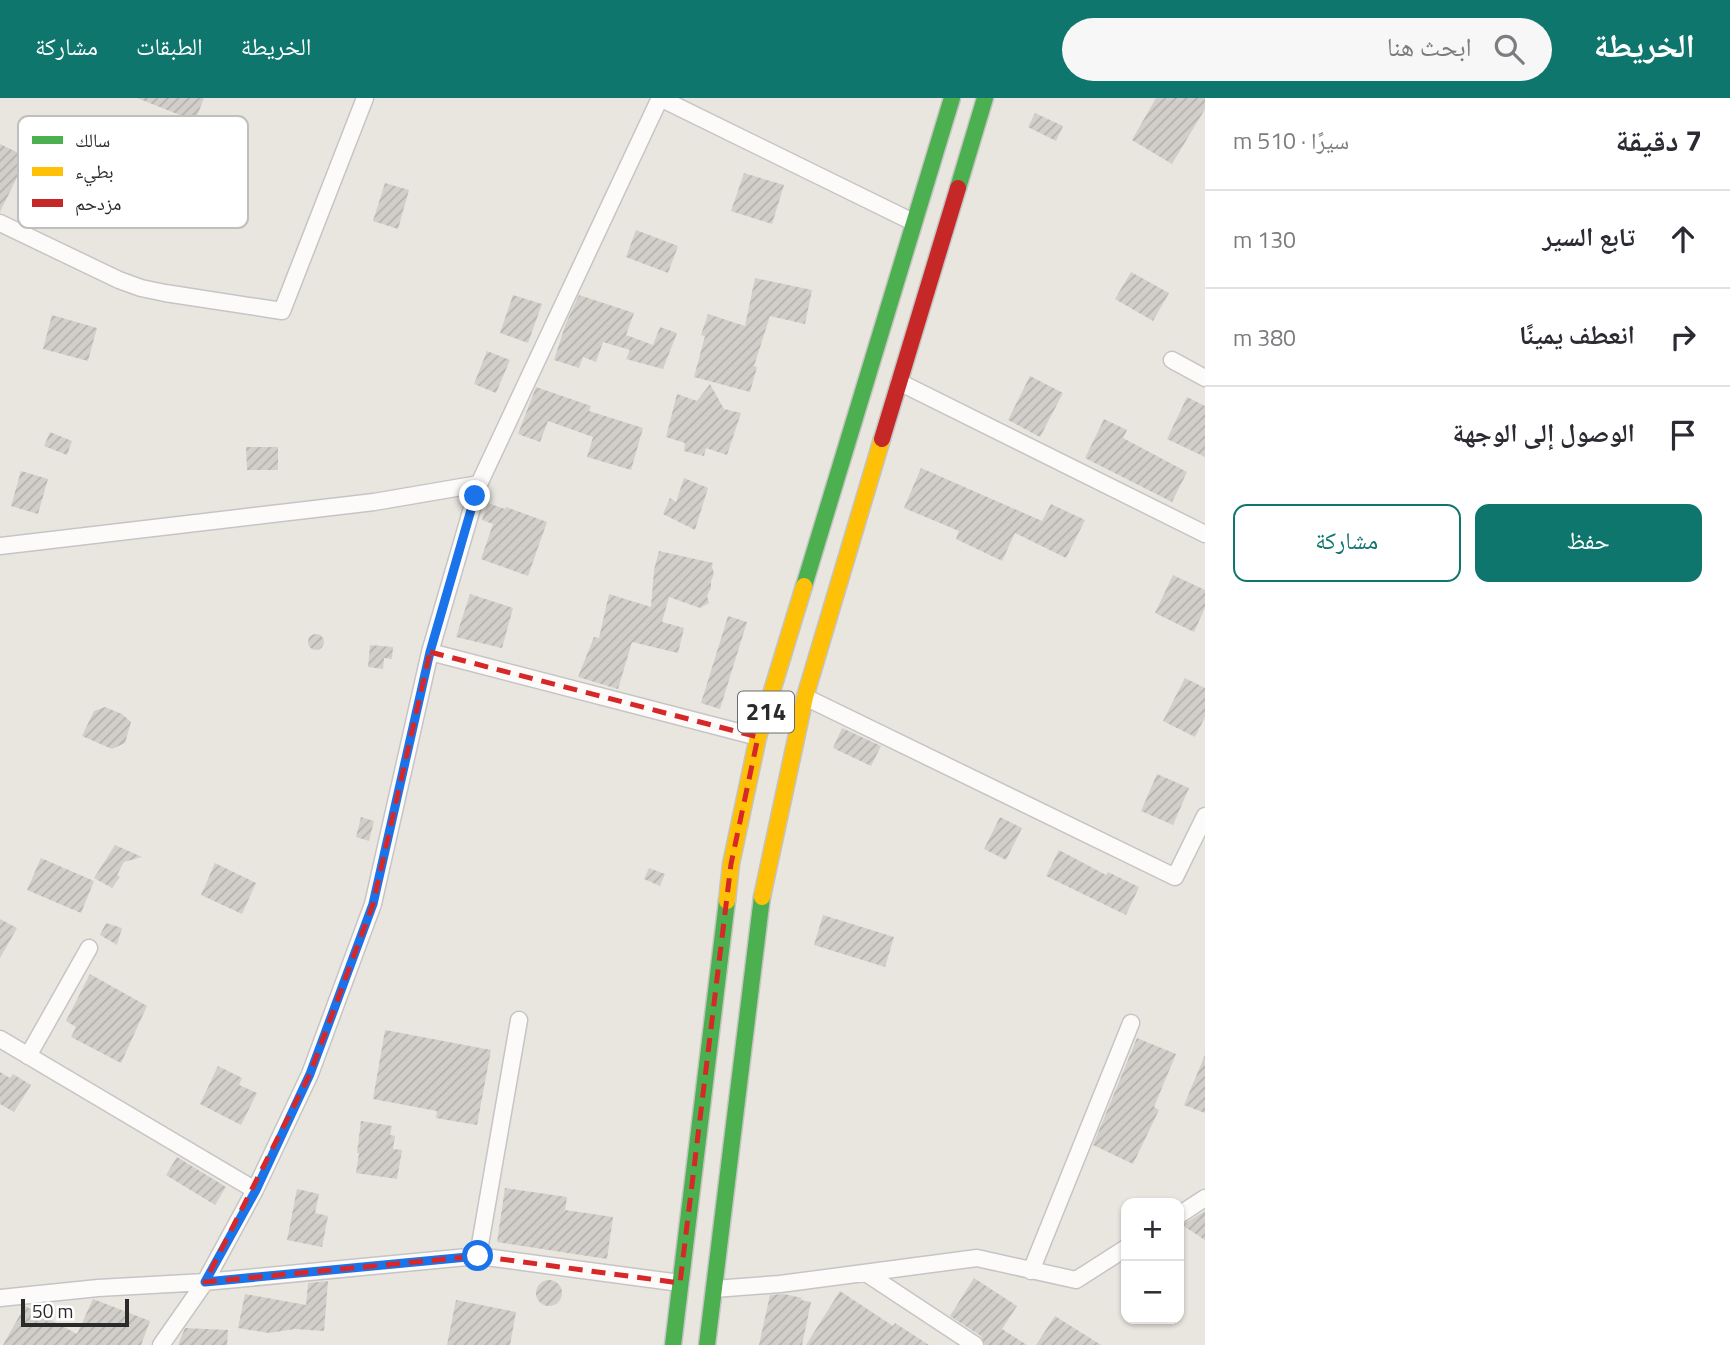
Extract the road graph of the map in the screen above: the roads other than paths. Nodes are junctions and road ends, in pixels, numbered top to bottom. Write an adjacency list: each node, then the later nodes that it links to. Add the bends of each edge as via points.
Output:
1 (365, 98): 5 (street, via 282,311 141,288)
2 (951, 98): 4 (highway, 214)
3 (985, 98): 8 (highway, 214)
4 (913, 222): 9 (street, via 660,98); 14 (highway, 214)
5 (0, 223)
6 (1171, 360): 7 (street)
7 (1205, 378)
8 (899, 382): 10 (street); 13 (highway, 214)
9 (479, 484): 11 (street, via 374,502); 12 (street)
10 (1205, 534)
11 (0, 546)
12 (430, 652): 14 (street); 21 (street, via 373,904 310,1074)
13 (805, 697): 15 (street, via 1175,877); 30 (highway, 214, via 764,885)
14 (758, 737): 29 (highway, 214, via 732,864)
15 (1205, 816)
16 (89, 948): 20 (street)
17 (519, 1020): 25 (street)
18 (1131, 1023): 26 (street)
19 (0, 1039): 20 (street)
20 (29, 1056): 21 (street)
21 (256, 1190): 28 (street)
22 (1205, 1198): 23 (street)
23 (1184, 1212)
24 (1121, 1251): 26 (street, via 1076,1280)
25 (478, 1256): 28 (street); 29 (street)
26 (1031, 1270): 27 (street, via 977,1258)
27 (866, 1273): 30 (street); 35 (street)
28 (205, 1282): 31 (street); 32 (street)
29 (680, 1283): 33 (highway, 214)
30 (714, 1289): 34 (highway, 214)
31 (0, 1298)
32 (161, 1345)
33 (673, 1345)
34 (708, 1345)
35 (975, 1345)

